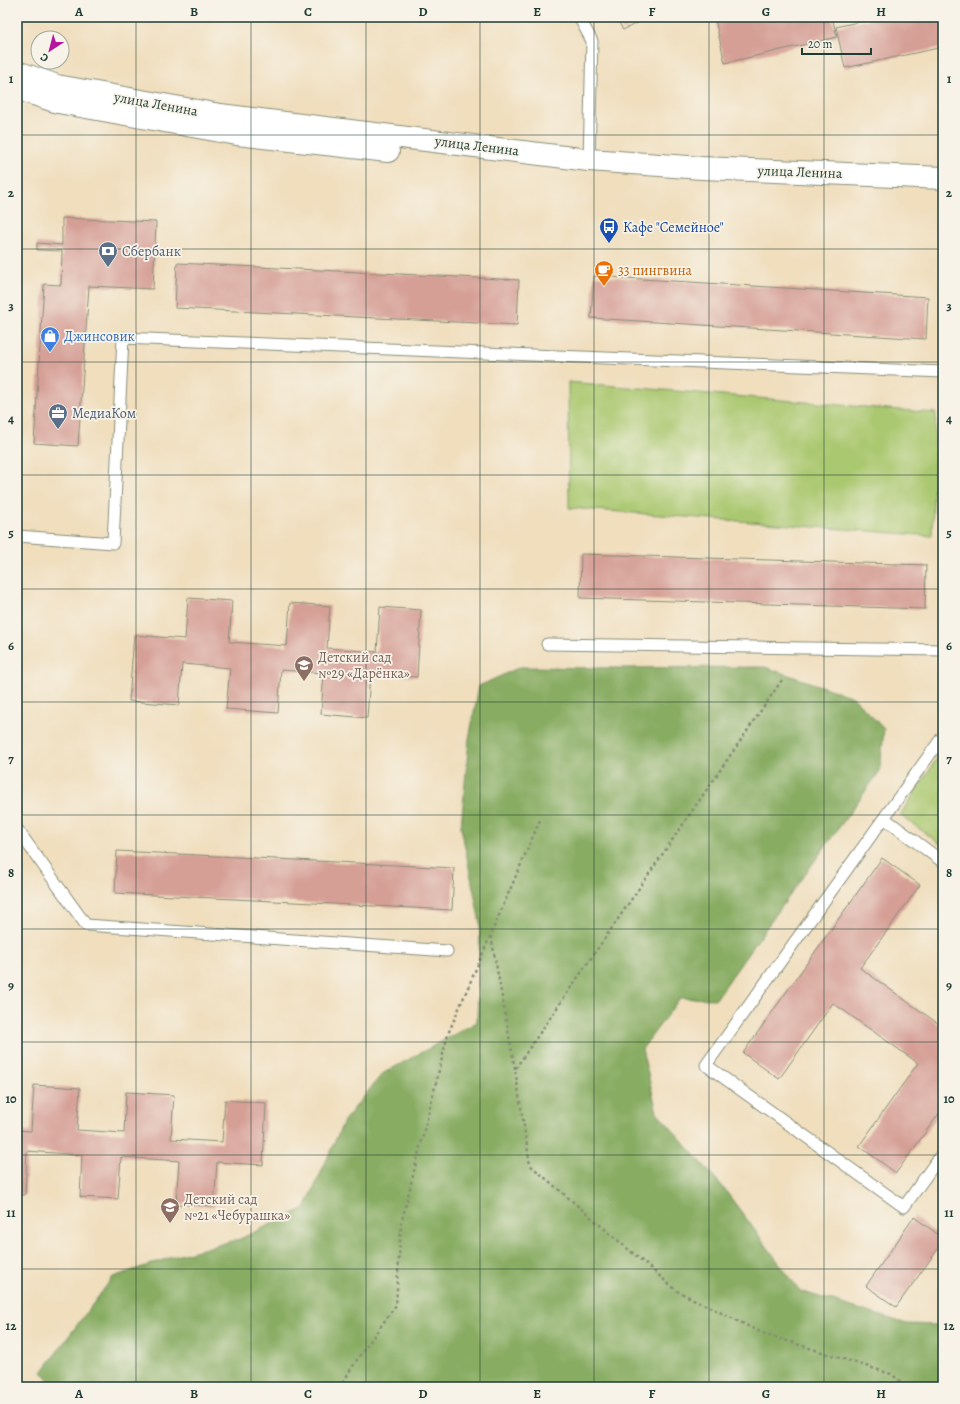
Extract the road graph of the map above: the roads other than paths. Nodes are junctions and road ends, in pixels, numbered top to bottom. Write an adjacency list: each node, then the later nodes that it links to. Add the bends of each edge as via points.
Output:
1 (579, 17): 4 (lane, via 592,41)
2 (17, 72): 4 (main road, улица Ленина, via 57,86 220,115)
3 (17, 88): 6 (main road, via 58,102 237,134 617,175)
4 (589, 160): 5 (main road, улица Ленина, via 702,168)
5 (943, 178)
6 (943, 193)
7 (943, 372): 8 (lane, via 123,338 112,543)
8 (17, 536)
9 (547, 644): 10 (lane)
10 (943, 650)
11 (943, 736): 12 (lane)
12 (884, 818): 14 (lane); 16 (lane, via 706,1066 904,1207)
13 (17, 829): 15 (lane, via 86,925)
14 (943, 862)
15 (447, 951)
16 (943, 1152)

